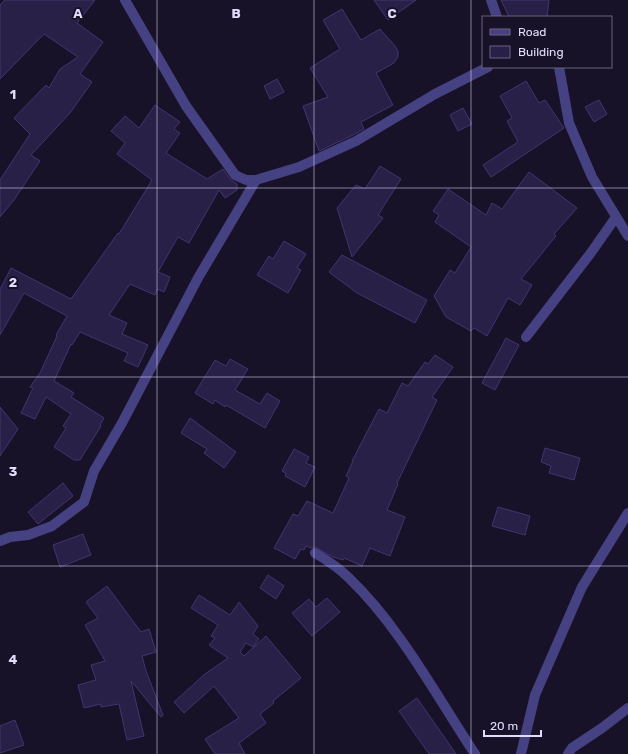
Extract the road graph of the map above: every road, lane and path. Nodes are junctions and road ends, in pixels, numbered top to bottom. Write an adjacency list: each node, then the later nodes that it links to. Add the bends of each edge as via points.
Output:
1 (125, 0): 6 (street, via 186,106 235,175 246,180)
2 (491, 0): 3 (street)
3 (497, 16)
4 (486, 68): 6 (street, via 435,94 356,141 299,167)
5 (559, 68): 7 (street, via 569,123 592,177)
6 (256, 180): 11 (street, via 198,278 94,471 84,502 52,526)
7 (616, 217): 8 (street); 9 (street)
8 (628, 236)
9 (526, 337)
10 (628, 513): 15 (street, via 579,594 535,695)
11 (0, 541)
12 (315, 552): 14 (street, via 349,578 395,632)
13 (628, 708): 16 (street, via 572,748)
14 (474, 754)
15 (521, 754)
16 (568, 754)

